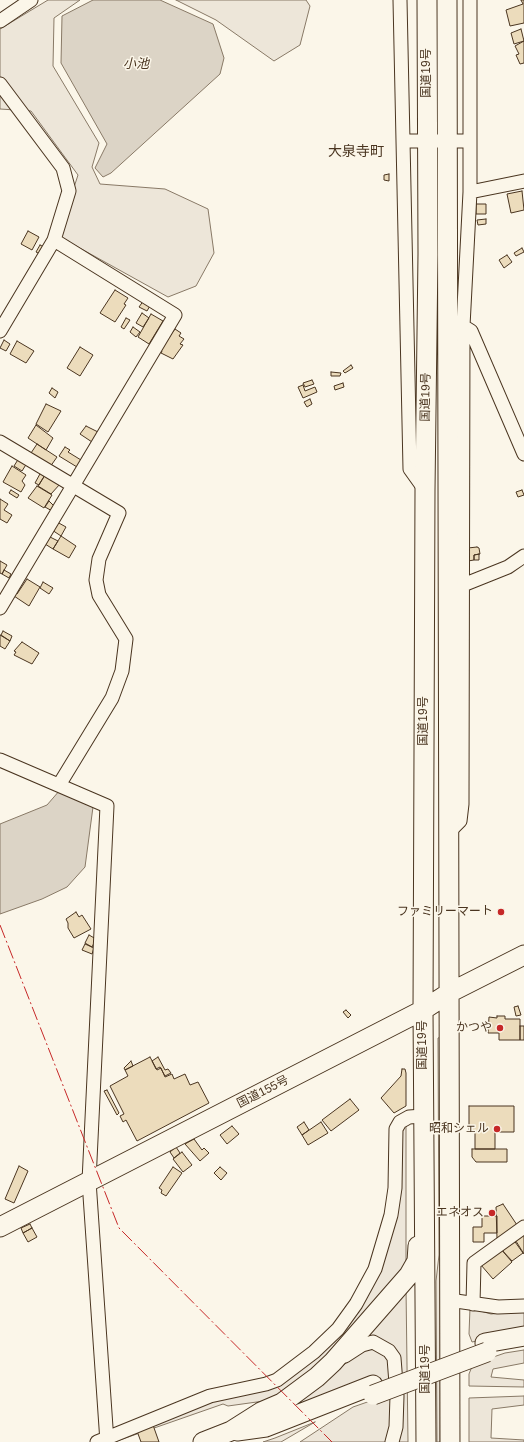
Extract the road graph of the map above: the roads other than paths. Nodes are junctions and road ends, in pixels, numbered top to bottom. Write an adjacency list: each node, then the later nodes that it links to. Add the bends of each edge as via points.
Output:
1 (31, 0): 6 (street)
2 (400, 0): 8 (street)
3 (426, 0): 9 (highway, 国道19号)
4 (447, 0): 10 (highway, 国道19号)
5 (470, 0): 11 (street)
6 (0, 21)
7 (0, 84): 14 (street, via 63,168 69,191)
8 (404, 141): 9 (street); 20 (street, via 410,469)
9 (427, 141): 10 (street); 20 (highway, 国道19号)
10 (447, 141): 11 (street); 26 (highway, 国道19号)
11 (470, 141): 13 (street)
12 (524, 181): 13 (street)
13 (470, 192): 15 (street)
14 (54, 240): 16 (street); 19 (street, via 175,315)
15 (463, 326): 18 (street, via 470,331); 22 (street)
16 (0, 331)
17 (0, 442): 19 (street)
18 (524, 454)
19 (74, 486): 23 (street); 25 (street, via 119,513 99,559 96,580 99,595 126,639 122,670 112,698)
20 (424, 490): 29 (highway, 国道19号)
21 (524, 556): 22 (street, via 508,567)
22 (463, 585): 26 (street, via 462,804 460,821)
23 (0, 608)
24 (0, 760): 25 (street)
25 (59, 785): 31 (street, via 107,806)
26 (450, 832): 28 (highway, 国道19号)
27 (524, 955): 28 (highway, 国道155号)
28 (449, 993): 29 (highway, 国道155号); 34 (highway, 国道19号)
29 (423, 1010): 30 (highway, 国道19号); 31 (highway, 国道155号)
30 (424, 1124): 40 (highway, via 418,1142 418,1261 409,1275); 43 (street, via 409,1117 400,1122 396,1129 395,1188 391,1215 375,1269 338,1329 309,1356 277,1380 210,1396); 47 (highway, 国道19号)
31 (89, 1181): 33 (highway, 国道155号); 43 (street)
32 (524, 1226): 35 (street, via 474,1264)
33 (0, 1227)
34 (450, 1304): 35 (street); 48 (highway, 国道19号); 49 (highway, via 459,1321)
35 (473, 1304): 36 (street)
36 (524, 1306)
37 (524, 1336): 39 (highway)
38 (524, 1344): 39 (highway)
39 (486, 1347): 41 (highway, via 455,1352)
40 (333, 1362): 42 (highway, via 282,1404 262,1412); 46 (street, via 362,1345 373,1342 389,1351 394,1363 397,1396 396,1427)
41 (373, 1390): 42 (highway, via 266,1427); 45 (highway)
42 (231, 1431): 44 (highway)
43 (104, 1441)
44 (203, 1442)
45 (255, 1442)
46 (392, 1442)
47 (426, 1442)
48 (450, 1442)
49 (460, 1442)

